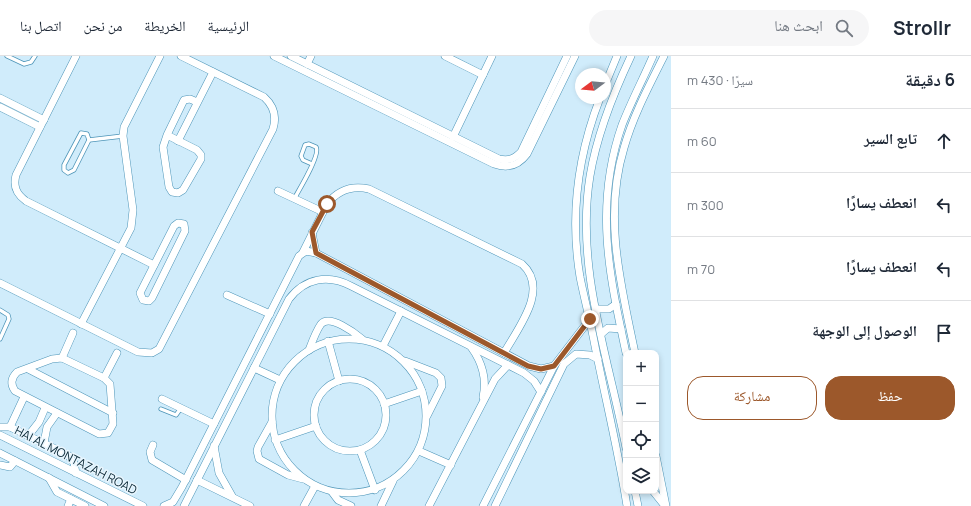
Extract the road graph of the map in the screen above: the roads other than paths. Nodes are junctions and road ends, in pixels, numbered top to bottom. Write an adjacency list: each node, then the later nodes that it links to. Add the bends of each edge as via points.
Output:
1 (8, 56): 2 (lane, via 24,64 31,62)
2 (35, 56)
3 (76, 56): 27 (street)
4 (160, 56): 30 (street, via 127,118)
5 (181, 56): 20 (street)
6 (274, 56): 12 (street, via 494,164 509,167 516,165 527,154)
7 (291, 56): 17 (street)
8 (311, 56): 18 (street)
9 (445, 56): 22 (street)
10 (492, 56): 22 (street)
11 (566, 56): 31 (street, via 517,156 500,159)
12 (575, 56)
13 (617, 56): 19 (street)
14 (631, 56): 21 (street)
15 (653, 56): 53 (street, via 622,126 608,187 607,249)
16 (664, 56): 76 (street, via 637,111 623,149 616,189 613,229 617,270)
17 (300, 58): 18 (street)
18 (307, 64): 31 (street)
19 (612, 67): 21 (street)
20 (213, 72): 24 (street); 61 (street, via 264,97 273,108 275,122 162,345 152,354 143,354)
21 (623, 72): 39 (street, via 593,157 587,196)
22 (483, 75): 31 (street)
23 (0, 98): 27 (street)
24 (197, 102): 29 (street, via 188,98 184,100); 33 (street)
25 (598, 104): 40 (street, via 582,154)
26 (1, 110): 28 (street)
27 (44, 120): 28 (street)
28 (40, 127): 41 (street, via 16,174 17,192 26,201)
29 (166, 135): 33 (street); 33 (street, via 164,151 169,187 172,192 178,193 183,190 201,157 199,151)
30 (123, 136): 32 (lane); 41 (street, via 133,215 131,228)
31 (454, 137)
32 (89, 140): 32 (lane, via 87,134 79,135 64,166 66,172 74,170)
33 (178, 140)
34 (312, 164): 34 (lane, via 318,150 309,144 305,145 301,156 303,160); 36 (lane)
35 (278, 191): 36 (street)
36 (294, 199): 37 (street)
37 (323, 212): 38 (street); 78 (street, via 333,197 340,192 355,187 369,189 522,264 531,276 533,298)
38 (312, 232): 42 (street); 43 (street)
39 (586, 236): 40 (street); 54 (street)
40 (576, 237): 59 (street, via 580,276)
41 (121, 248): 44 (street); 61 (street)
42 (302, 252): 43 (street, via 308,250); 50 (street)
43 (316, 253): 45 (street)
44 (154, 265): 44 (street, via 140,293 140,297 145,301 152,298 185,231 184,224 178,223 174,226)
45 (347, 270): 46 (street); 48 (street)
46 (341, 281): 51 (street); 52 (street, via 325,278 308,282 300,286)
47 (0, 284): 61 (street)
48 (381, 288): 51 (street); 57 (street)
49 (227, 295): 58 (street)
50 (280, 295): 52 (street); 58 (street)
51 (376, 298): 56 (street)
52 (288, 299): 70 (street)
53 (616, 304): 54 (street, via 609,309); 62 (street)
54 (596, 309): 64 (street)
55 (0, 310): 66 (lane, via 8,315 9,319)
56 (402, 311): 60 (street); 71 (street)
57 (427, 312): 60 (street); 65 (street)
58 (270, 314): 69 (street)
59 (590, 319): 72 (street); 82 (street)
60 (421, 321): 73 (street)
61 (81, 324)
62 (621, 328): 64 (street, via 608,328); 75 (street)
63 (73, 333): 81 (street)
64 (601, 334): 112 (street)
65 (476, 338): 73 (street); 78 (street)
66 (0, 339)
67 (362, 340): 68 (street, via 351,338); 71 (street); 74 (street, via 348,329 326,321 320,325)
68 (328, 341): 74 (street); 90 (street)
69 (256, 342): 70 (street); 95 (street)
70 (264, 346): 86 (street)
71 (383, 346): 83 (street)
72 (570, 346): 79 (street); 80 (street)
73 (471, 347): 84 (street); 96 (street, via 480,361 484,377)
74 (308, 350): 89 (street, via 293,363)
75 (625, 350)
76 (634, 350)
77 (117, 353): 88 (street)
78 (504, 353): 85 (street, via 535,368)
79 (576, 354): 80 (street); 82 (street, via 590,355)
80 (565, 357): 85 (street); 108 (street)
81 (62, 358): 87 (street, via 52,359); 88 (street)
82 (598, 359): 145 (street)
83 (403, 360): 91 (street); 104 (street, via 436,373 441,378 442,386)
84 (508, 365): 92 (street, via 529,377); 96 (street, via 497,375)
85 (554, 366): 92 (street)
86 (254, 368): 89 (street); 98 (street)
87 (28, 369): 93 (street, via 17,372 12,379 15,391); 102 (street)
88 (104, 378): 102 (street, via 112,388)
89 (280, 380): 105 (street, via 273,400)
90 (339, 381): 97 (street, via 350,379 366,383 379,394); 109 (street, via 329,386 318,399 315,410)
91 (422, 390): 97 (street); 104 (street)
92 (540, 392): 106 (street)
93 (24, 397): 99 (street); 111 (street)
94 (162, 399): 100 (street)
95 (226, 402): 98 (street); 107 (street)
96 (483, 402): 125 (street)
97 (384, 404): 119 (street, via 386,415 382,432 370,445)
98 (235, 406): 118 (street)
99 (45, 408): 103 (street); 114 (street, via 39,422)
100 (181, 408): 101 (lane, via 176,415); 107 (street)
101 (161, 409)
102 (113, 413): 103 (street, via 113,428 102,435)
103 (57, 414): 116 (street, via 47,427)
104 (427, 417): 120 (street)
105 (272, 421): 115 (street); 129 (street, via 258,447 259,459 288,475)
106 (526, 421): 108 (street); 127 (street)
107 (214, 424): 131 (street)
108 (534, 424): 130 (street)
109 (316, 426): 115 (street); 119 (street, via 326,442 336,448)
110 (0, 427): 111 (street)
111 (10, 427): 114 (street)
112 (623, 434)
113 (0, 435): 126 (street, HAI AL MONTAZAH ROAD)
114 (28, 436): 116 (street)
115 (275, 440): 129 (street, via 286,462)
116 (44, 443): 126 (street, via 68,455 74,463)
117 (153, 445): 131 (street, via 150,452 152,460)
118 (214, 446): 132 (street); 142 (street, via 219,473)
119 (360, 450): 136 (street)
120 (419, 451): 125 (street); 133 (street, via 408,467)
121 (0, 453): 123 (street)
122 (656, 458): 161 (street)
123 (15, 461): 124 (street, via 10,467); 128 (street)
124 (0, 465)
125 (451, 465): 157 (street)
126 (76, 473): 149 (street, HAI AL MONTAZAH ROAD)
127 (499, 475): 130 (street); 158 (street)
128 (49, 478): 143 (street, via 58,492); 148 (street)
129 (303, 479): 134 (street)
130 (508, 479): 159 (street)
131 (186, 480): 135 (street)
132 (197, 480): 137 (street); 142 (street)
133 (394, 480): 136 (street); 156 (street)
134 (315, 486): 138 (street); 154 (street)
135 (182, 487): 137 (street); 144 (street)
136 (375, 490): 138 (street, via 354,494)
137 (191, 492): 152 (street)
138 (332, 492): 155 (street, via 338,500)
139 (655, 494): 160 (street)
140 (656, 494): 161 (street)
141 (637, 497): 145 (street)
142 (233, 498): 153 (street)
143 (71, 499): 146 (street); 147 (street)
144 (173, 502): 151 (street); 152 (street, via 179,502)
145 (627, 505)
146 (68, 506)
147 (85, 506)
148 (104, 506)
149 (142, 506): 150 (street)
150 (150, 506)
151 (164, 506)
152 (183, 506)
153 (250, 506)
154 (304, 506)
155 (351, 506)
156 (381, 506)
157 (429, 506)
158 (483, 506)
159 (495, 506)
160 (658, 506)
161 (666, 506)

